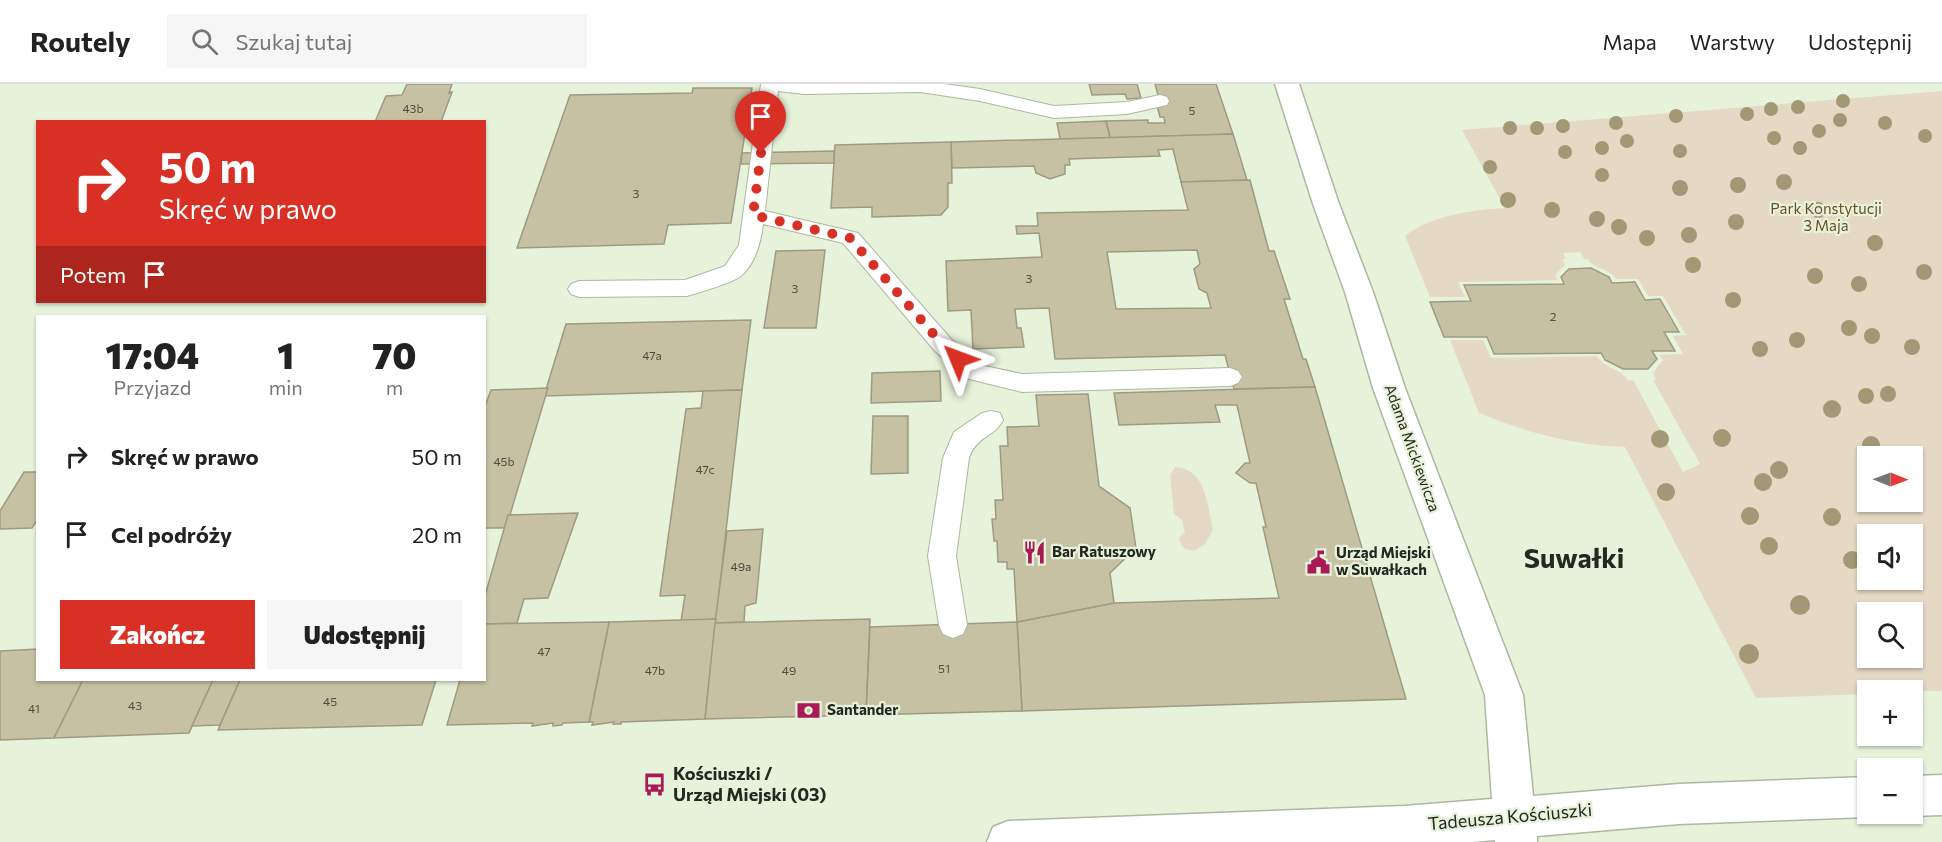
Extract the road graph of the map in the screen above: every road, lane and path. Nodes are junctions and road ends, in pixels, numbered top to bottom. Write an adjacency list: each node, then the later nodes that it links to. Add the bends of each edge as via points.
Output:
1 (1287, 84): 12 (street, Adama Mickiewicza, via 1389,388 1504,696)
2 (770, 85): 3 (lane, via 920,86 1054,112 1127,108); 4 (lane)
3 (1160, 101)
4 (753, 215): 5 (lane, via 750,246 733,271 687,288); 6 (lane, via 850,238 943,345 973,372 1022,383)
5 (579, 289)
6 (1230, 377)
7 (991, 420): 8 (lane, via 963,439 956,458 942,556)
8 (953, 625)
9 (1942, 795): 10 (street)
10 (1923, 796)
11 (1857, 797): 12 (street, Tadeusza Kościuszki, via 1679,804)
12 (1515, 829): 13 (street, Tadeusza Kościuszki, via 1404,827)
13 (1008, 842)

